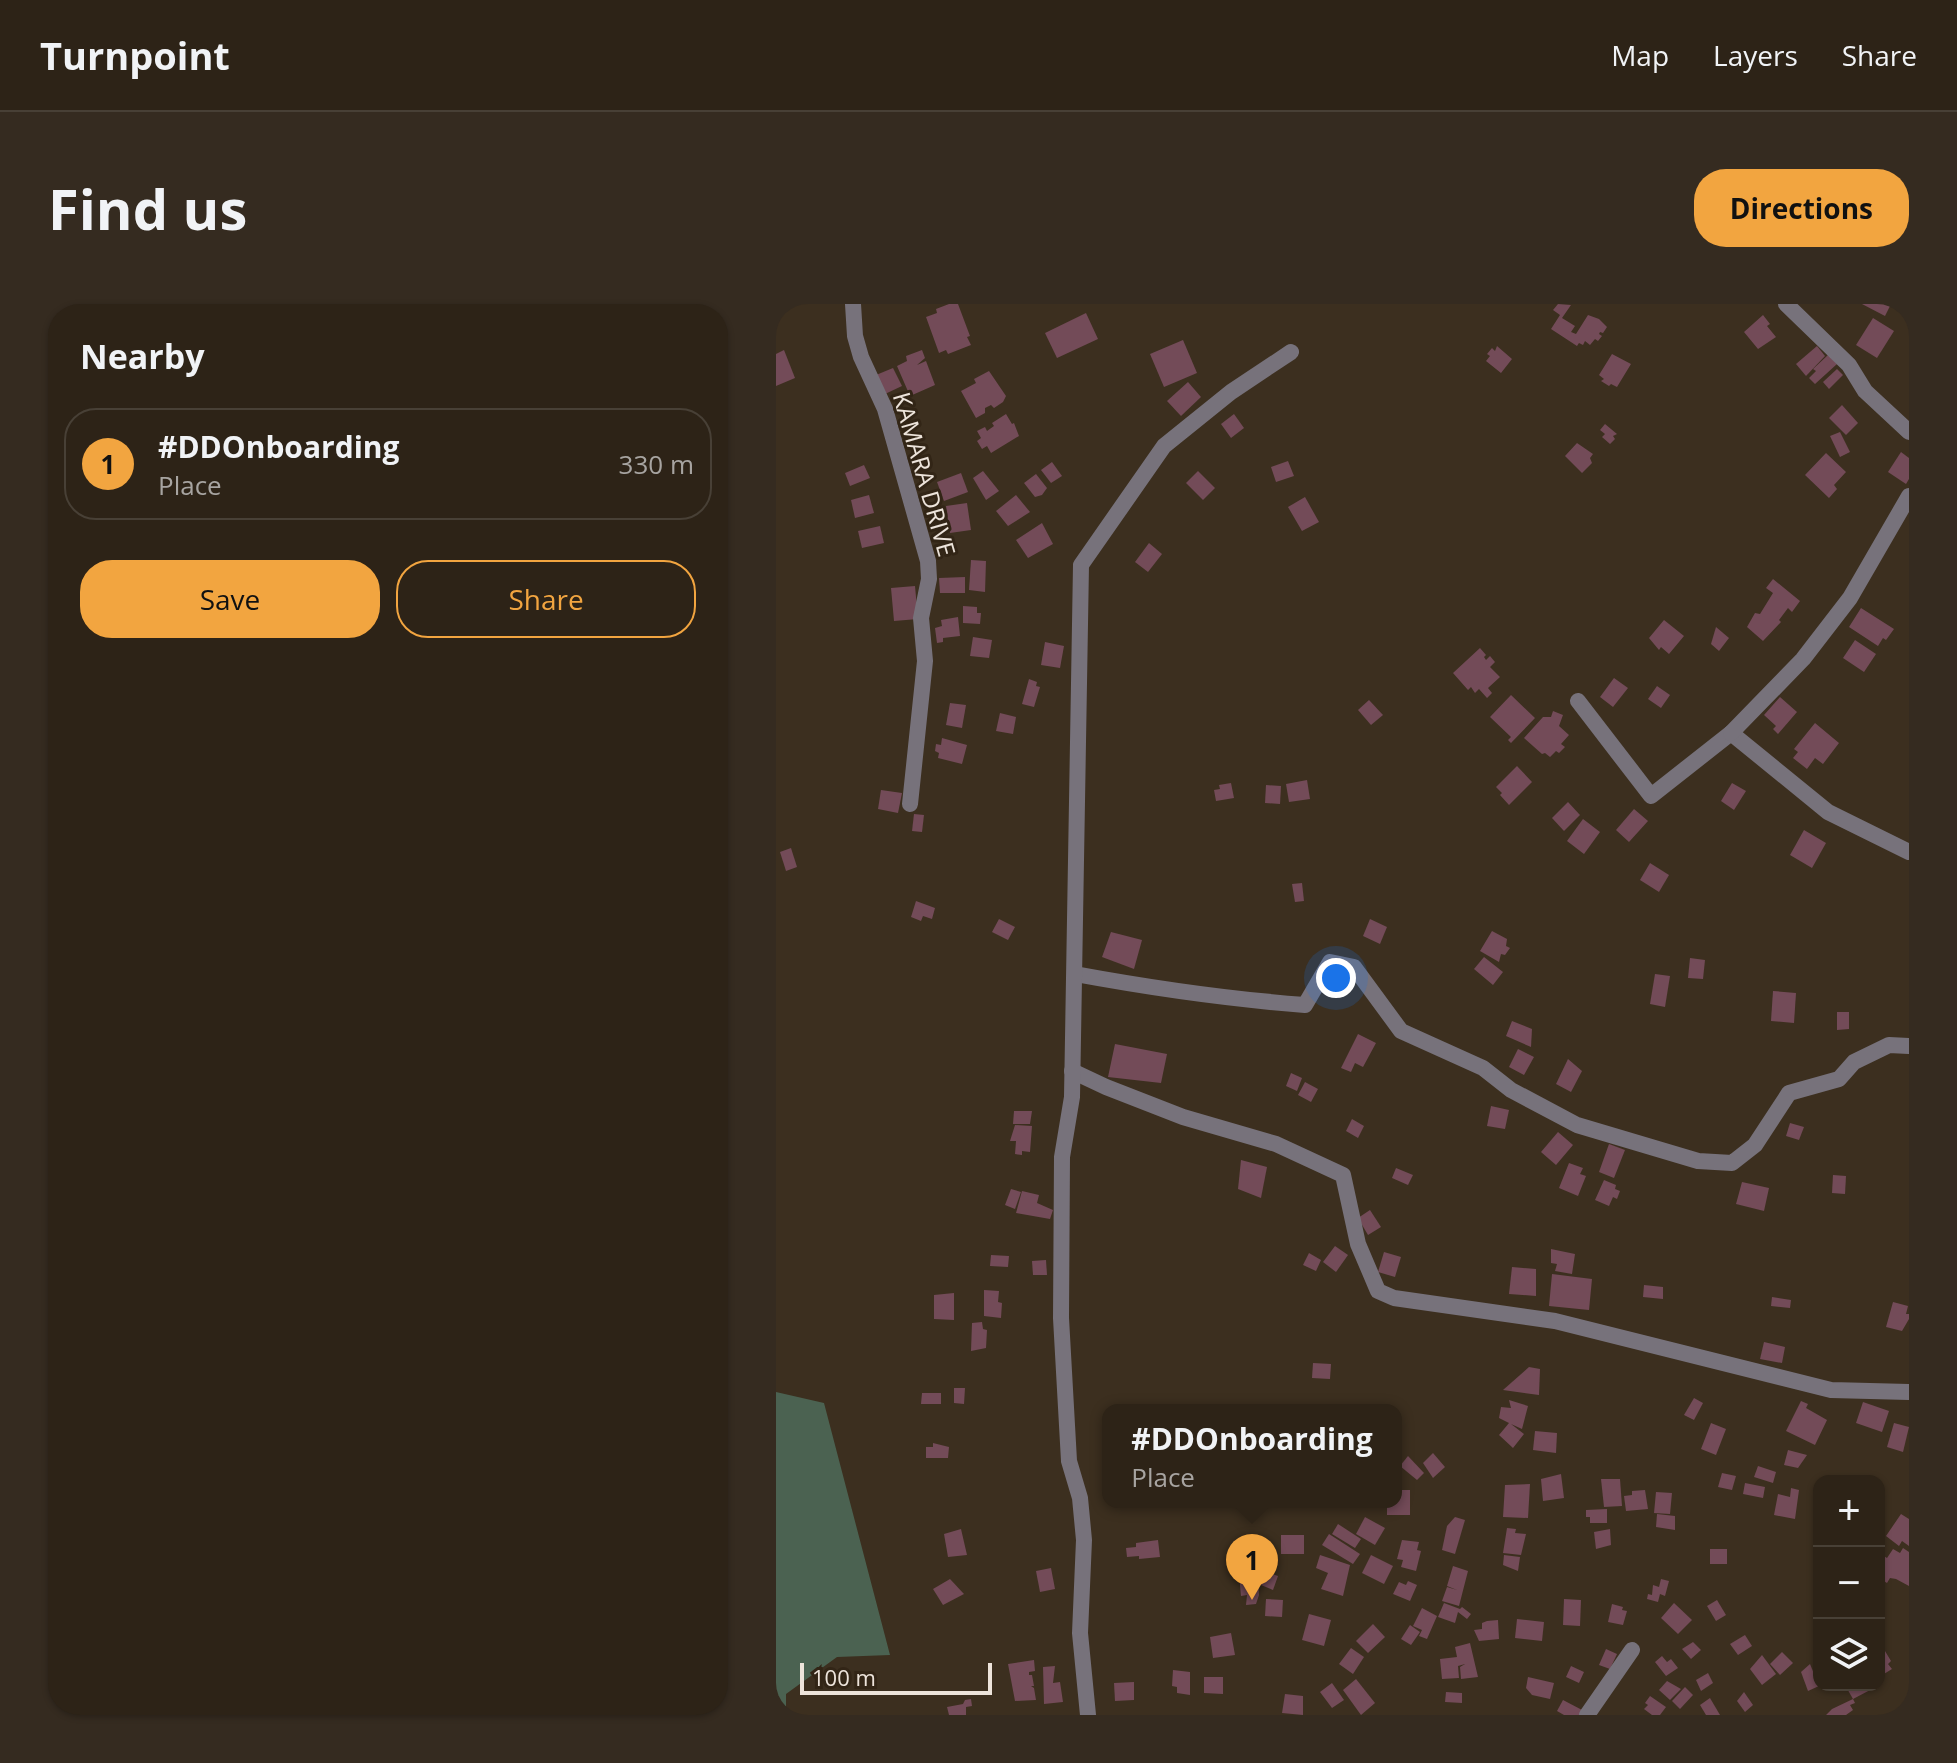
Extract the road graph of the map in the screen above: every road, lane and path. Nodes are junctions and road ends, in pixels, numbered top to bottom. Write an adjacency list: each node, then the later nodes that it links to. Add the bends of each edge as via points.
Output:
1 (853, 304): 8 (street, KAMARA DRIVE, via 861,357 885,409 928,561 921,618 925,661)
2 (1786, 304): 4 (street)
3 (1291, 352): 10 (street, via 1164,446 1081,565)
4 (1909, 432)
5 (1909, 496): 7 (street, via 1850,598 1803,659)
6 (1578, 701): 7 (street, via 1651,796)
7 (1731, 733): 9 (street, via 1828,812)
8 (910, 804)
9 (1909, 852)
10 (1075, 974): 11 (street, via 1185,993 1305,1005 1330,962 1354,967 1401,1031 1483,1068 1511,1090 1577,1125 1698,1161 1732,1163 1755,1145 1789,1093 1839,1079 1854,1062 1889,1045); 12 (street)
11 (1909, 1046)
12 (1072, 1071): 13 (street, via 1183,1117 1276,1144 1343,1175 1358,1244 1378,1291 1394,1298 1555,1321 1831,1390); 15 (street, via 1062,1157 1061,1318 1069,1461 1084,1540 1080,1633)
13 (1909, 1392)
14 (1632, 1650): 16 (street)
15 (1088, 1715)
16 (1587, 1715)

